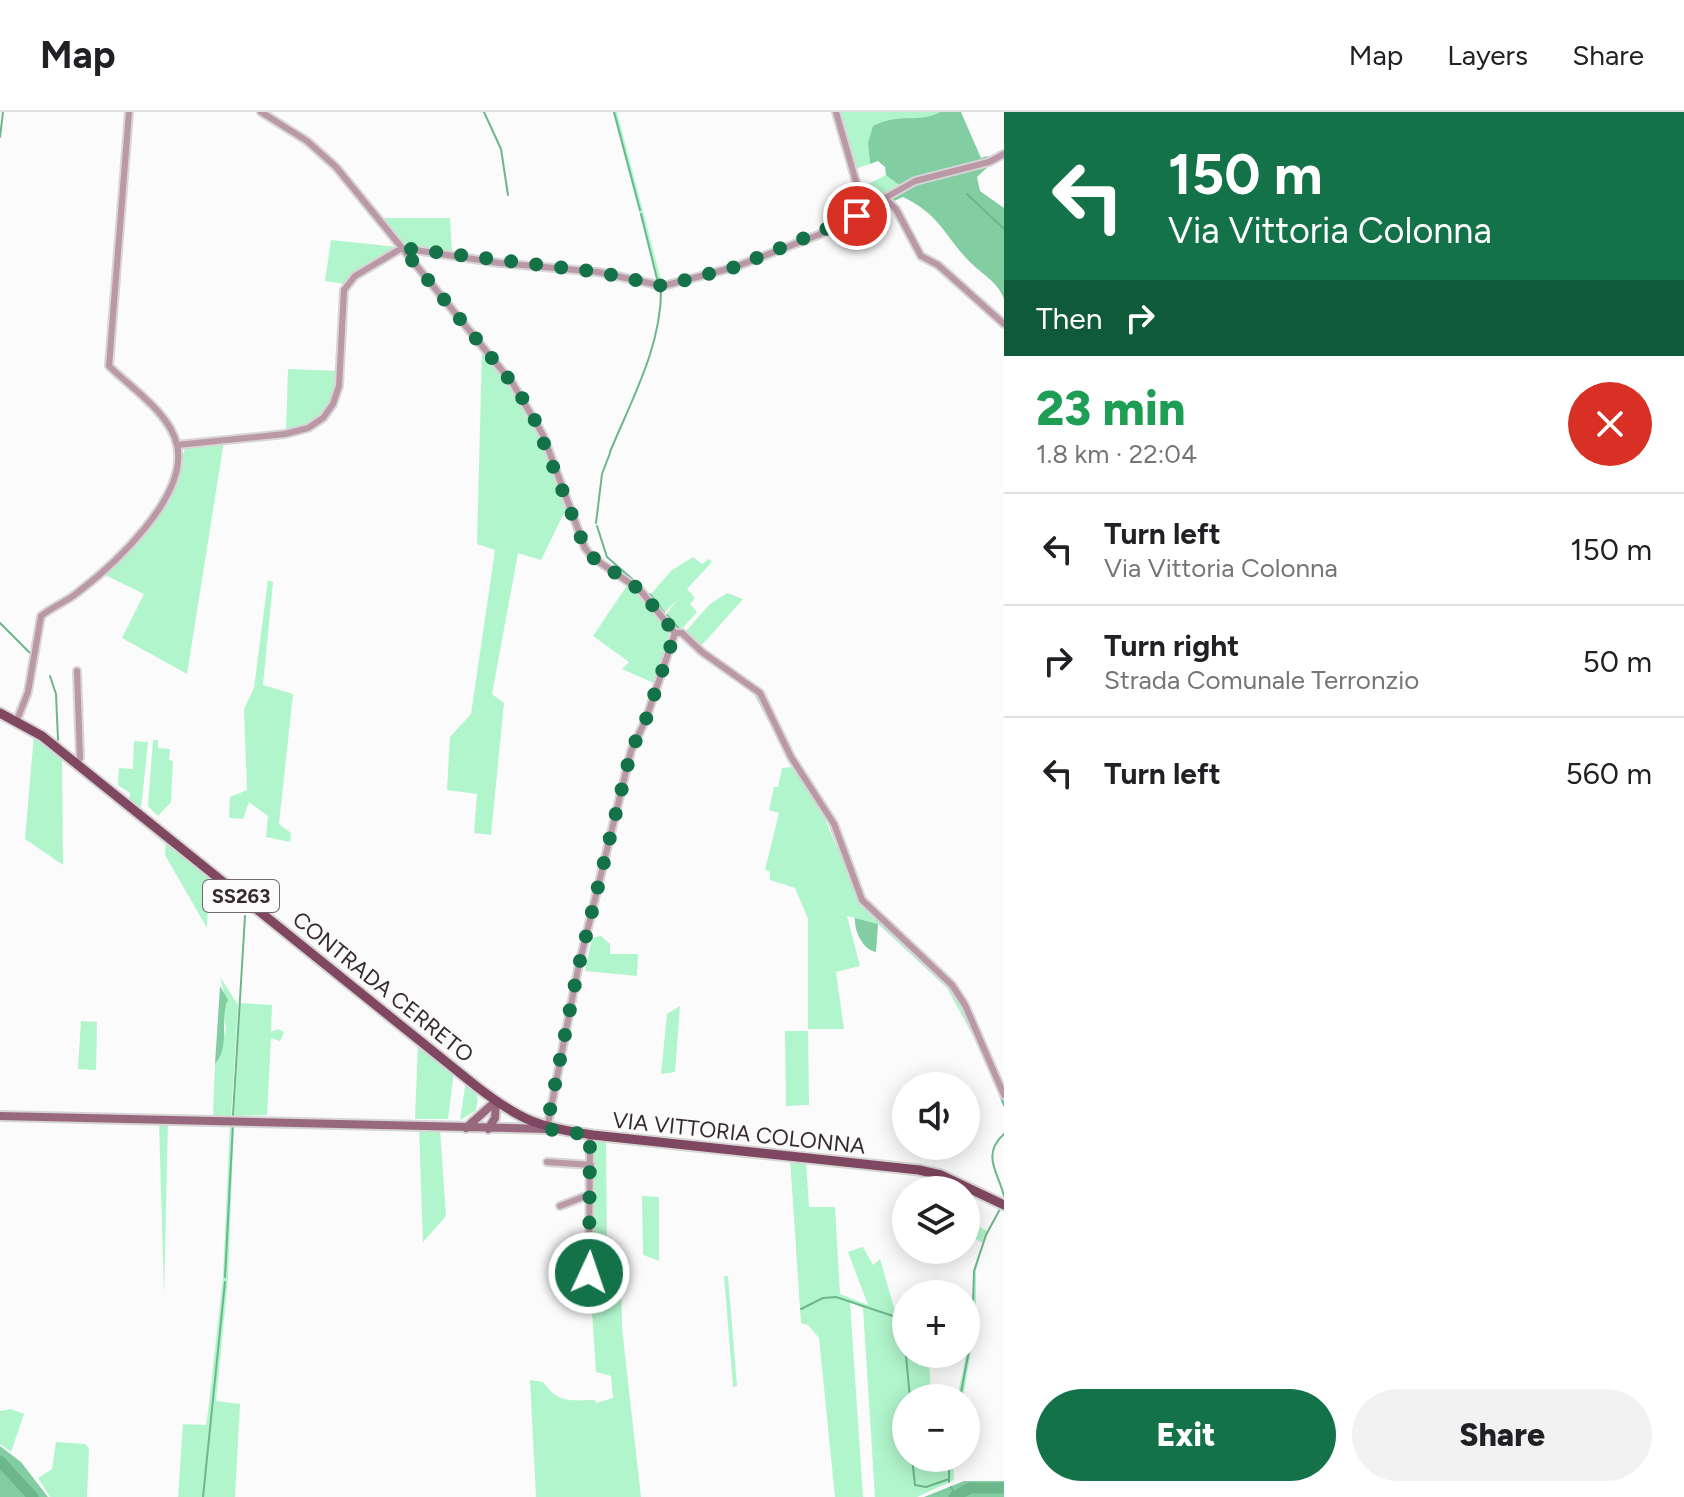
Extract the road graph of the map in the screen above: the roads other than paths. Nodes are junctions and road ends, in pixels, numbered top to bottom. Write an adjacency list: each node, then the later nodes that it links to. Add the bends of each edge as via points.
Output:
1 (129, 112): 9 (street, via 109,366 156,411)
2 (261, 112): 7 (street, via 322,153)
3 (836, 112): 6 (street)
4 (1004, 154): 5 (street, via 915,181)
5 (885, 198): 6 (street); 8 (street, via 921,256)
6 (863, 206): 7 (street, via 857,216 818,235 735,267 663,286 587,270)
7 (402, 248): 9 (street, via 355,276 344,290 339,386 319,421 285,434); 10 (street, via 532,413 585,548 640,590)
8 (1004, 324)
9 (177, 445): 13 (street, via 171,491 154,517 76,594 41,616 28,692)
10 (675, 633): 16 (street, via 682,633 760,693 791,757 834,824 862,900 952,985); 22 (street, via 631,751 578,969)
11 (77, 671): 14 (street)
12 (0, 713): 13 (main road, CONTRADA CERRETO / SS263)
13 (17, 720): 14 (main road, CONTRADA CERRETO / SS263)
14 (76, 763): 15 (main road, CONTRADA CERRETO / SS263)
15 (476, 1086): 17 (main road, VIA VITTORIA COLONNA / SS263); 18 (street)
16 (1004, 1095)
17 (496, 1101): 18 (street); 21 (street); 22 (main road, VIA VITTORIA COLONNA / SS263)
18 (481, 1113): 20 (street)
19 (0, 1116): 20 (street)
20 (465, 1128): 21 (street)
21 (488, 1129): 22 (street)
22 (547, 1129): 23 (main road, VIA VITTORIA COLONNA / SS263)
23 (590, 1135): 25 (street); 27 (main road, VIA VITTORIA COLONNA / SS263, via 919,1170 954,1180)
24 (547, 1162): 25 (street)
25 (591, 1165): 26 (street)
26 (591, 1194): 28 (street); 29 (street)
27 (1004, 1205)
28 (560, 1206)
29 (589, 1273)

